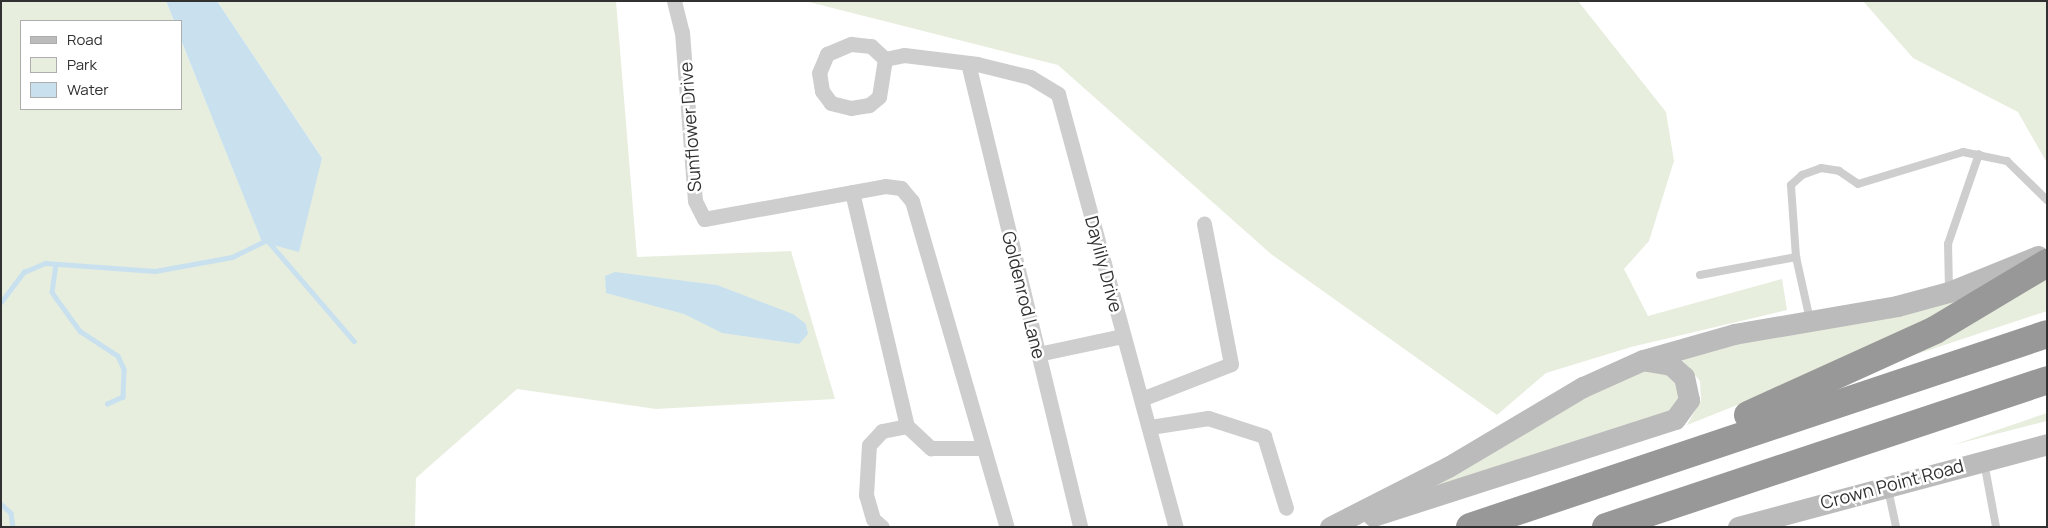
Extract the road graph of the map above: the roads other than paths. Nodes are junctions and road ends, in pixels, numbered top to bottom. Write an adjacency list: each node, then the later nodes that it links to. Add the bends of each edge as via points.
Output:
1 (674, 1): 5 (street, Sunflower Drive, via 682,32 695,201 704,219)
2 (885, 59): 2 (street, via 879,97 869,106 851,108 831,103 822,91 819,73 827,54 851,44 871,46); 3 (street, Daylily Drive, via 904,55)
3 (968, 62): 15 (street, Daylily Drive, via 1030,77 1058,94); 16 (street, Goldenrod Lane)
4 (1979, 154): 6 (lane, via 2007,161); 9 (lane, via 1963,152 1858,184 1839,171 1821,168 1802,176 1791,185); 12 (lane, via 1948,244)
5 (852, 192): 20 (street); 23 (street, Sunflower Drive, via 901,188 912,201)
6 (2047, 200)
7 (1204, 224): 19 (street, via 1231,364)
8 (2047, 251): 12 (main road)
9 (1796, 257): 11 (lane); 13 (lane)
10 (2047, 263): 26 (highway, via 1935,330 1847,372)
11 (1700, 275)
12 (1949, 292): 13 (main road)
13 (1810, 322): 17 (main road, via 1734,334)
14 (2047, 334): 26 (highway)
15 (1123, 336): 16 (street); 19 (street, Daylily Drive)
16 (1038, 354): 30 (street, Goldenrod Lane)
17 (1643, 360): 32 (main road, via 1583,387 1448,466); 33 (main road, via 1671,365 1688,385 1686,408 1662,426)
18 (2047, 380): 35 (highway)
19 (1144, 398): 21 (street, Daylily Drive)
20 (907, 426): 23 (street, via 931,448); 28 (street, via 882,432 869,445 866,495 873,519)
21 (1150, 427): 27 (street, via 1208,418 1264,436); 31 (street, Daylily Drive)
22 (2047, 444): 24 (main road, Crown Point Road)
23 (982, 448): 29 (street, Sunflower Drive)
24 (1983, 460): 25 (main road, Crown Point Road); 38 (lane)
25 (1887, 484): 36 (main road, Crown Point Road); 37 (lane)
26 (1558, 495): 34 (highway)
27 (1286, 508)
28 (882, 527)
29 (1007, 527)
30 (1080, 527)
31 (1176, 527)
32 (1330, 527)
33 (1339, 527)
34 (1470, 527)
35 (1606, 527)
36 (1738, 527)
37 (1896, 527)
38 (1996, 527)

